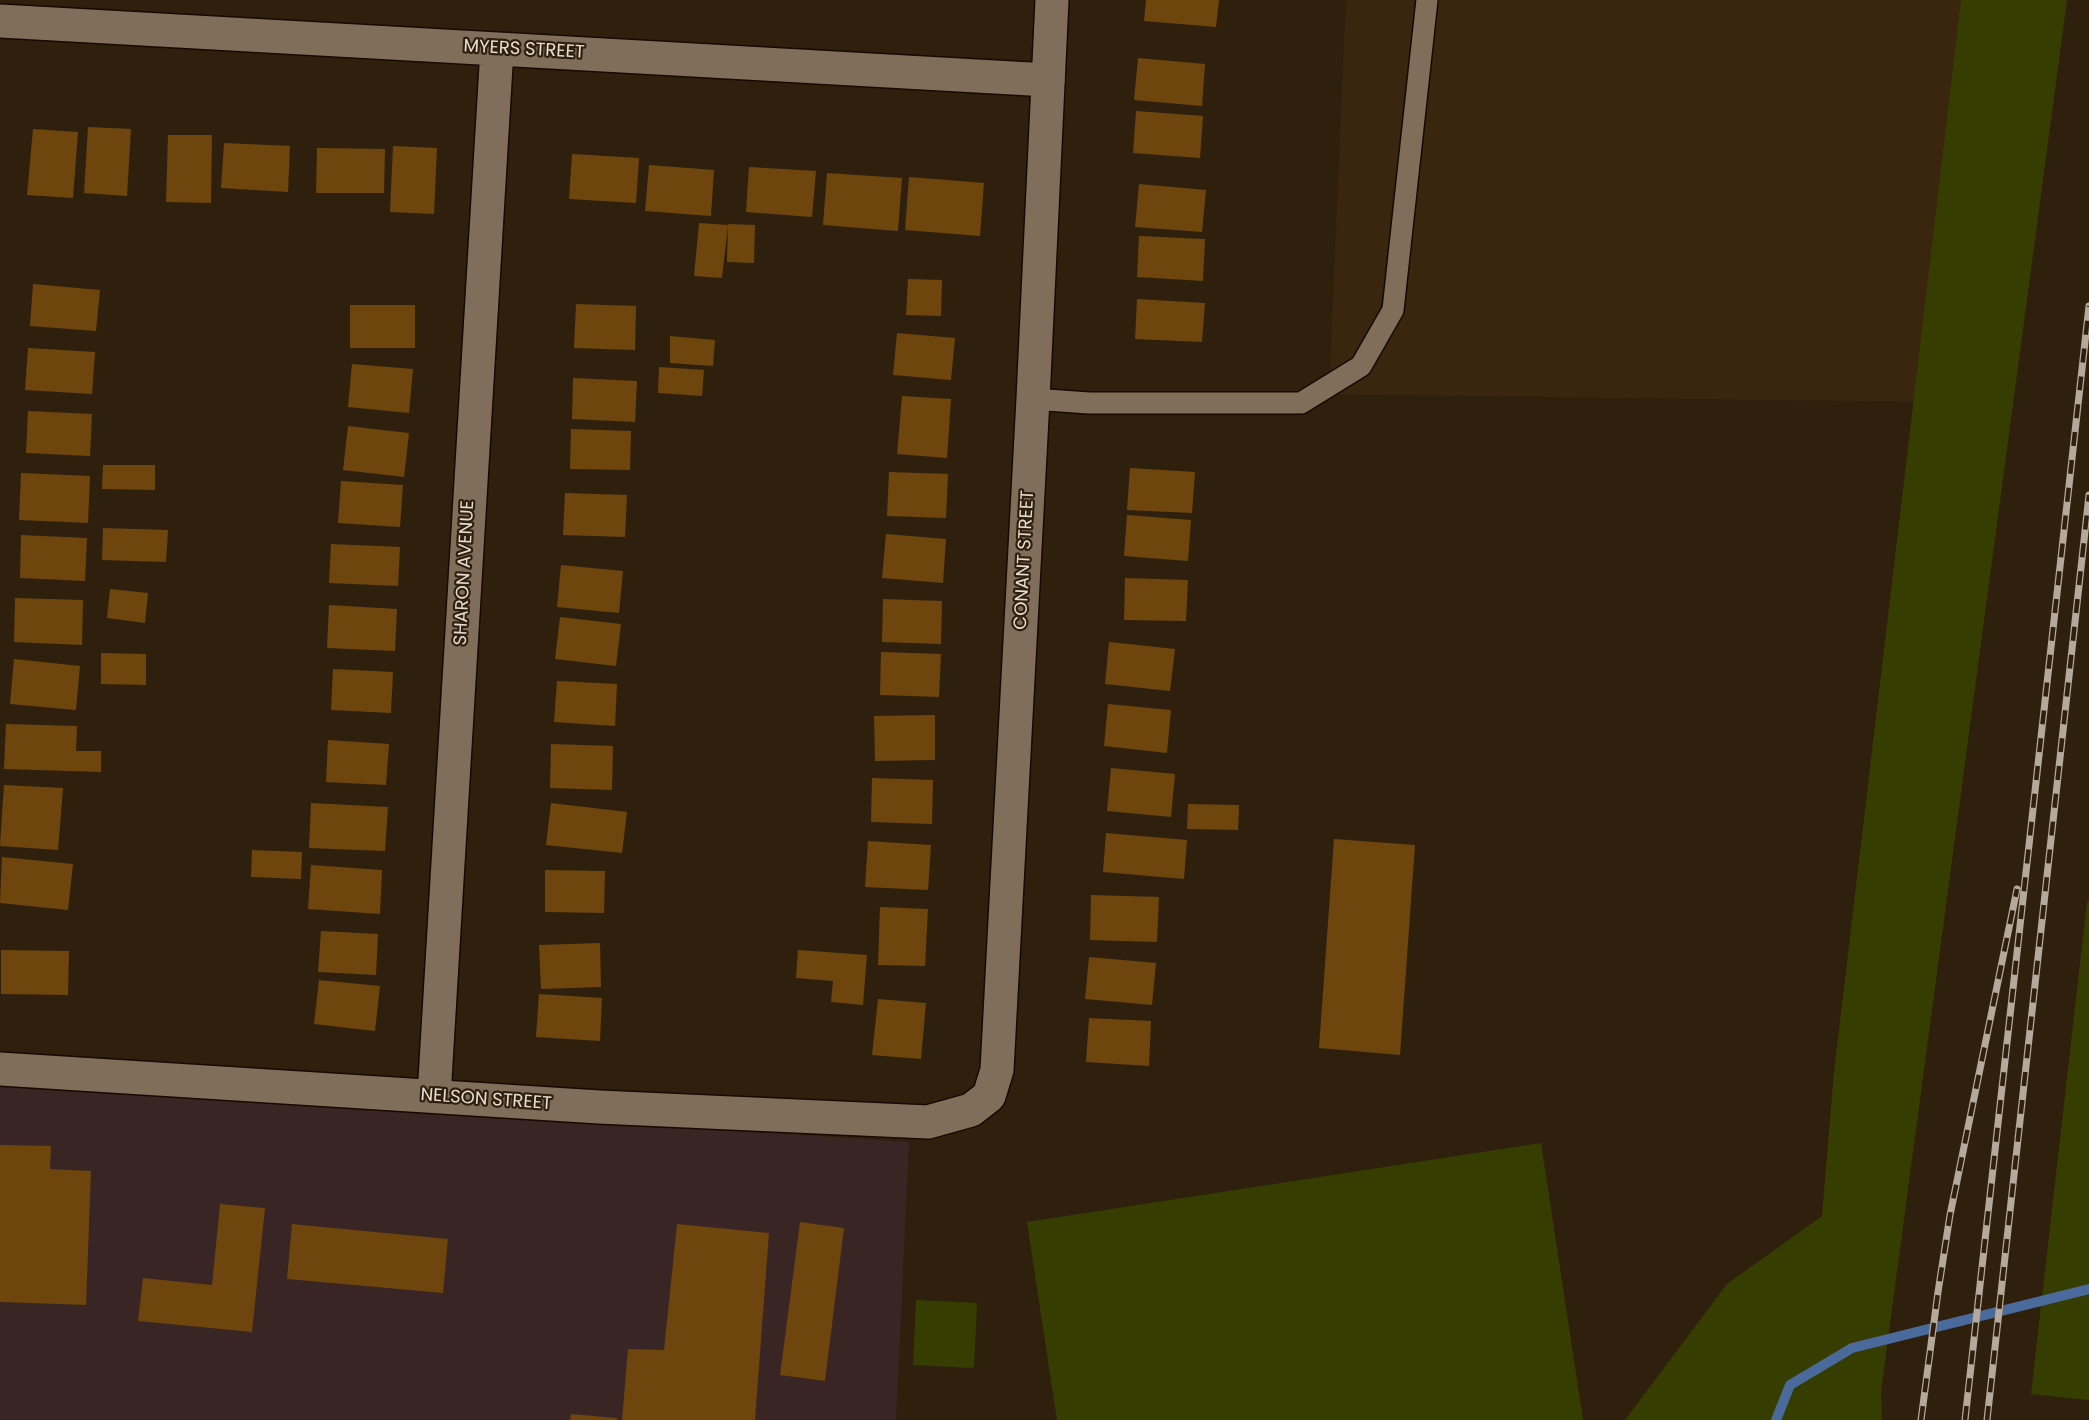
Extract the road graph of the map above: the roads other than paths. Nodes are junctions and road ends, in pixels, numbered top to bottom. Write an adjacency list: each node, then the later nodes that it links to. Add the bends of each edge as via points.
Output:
1 (1052, 0): 5 (street, CONANT STREET)
2 (1427, 0): 6 (lane, via 1393,310 1361,366 1301,403)
3 (0, 21): 4 (street, MYERS STREET)
4 (497, 49): 5 (street, MYERS STREET); 8 (street, SHARON AVENUE)
5 (1048, 80): 6 (street, CONANT STREET)
6 (1034, 399): 9 (street, CONANT STREET, via 997,1070 989,1096)
7 (0, 1069): 8 (street, NELSON STREET)
8 (434, 1096): 9 (street, NELSON STREET, via 928,1122)
9 (971, 1110)

